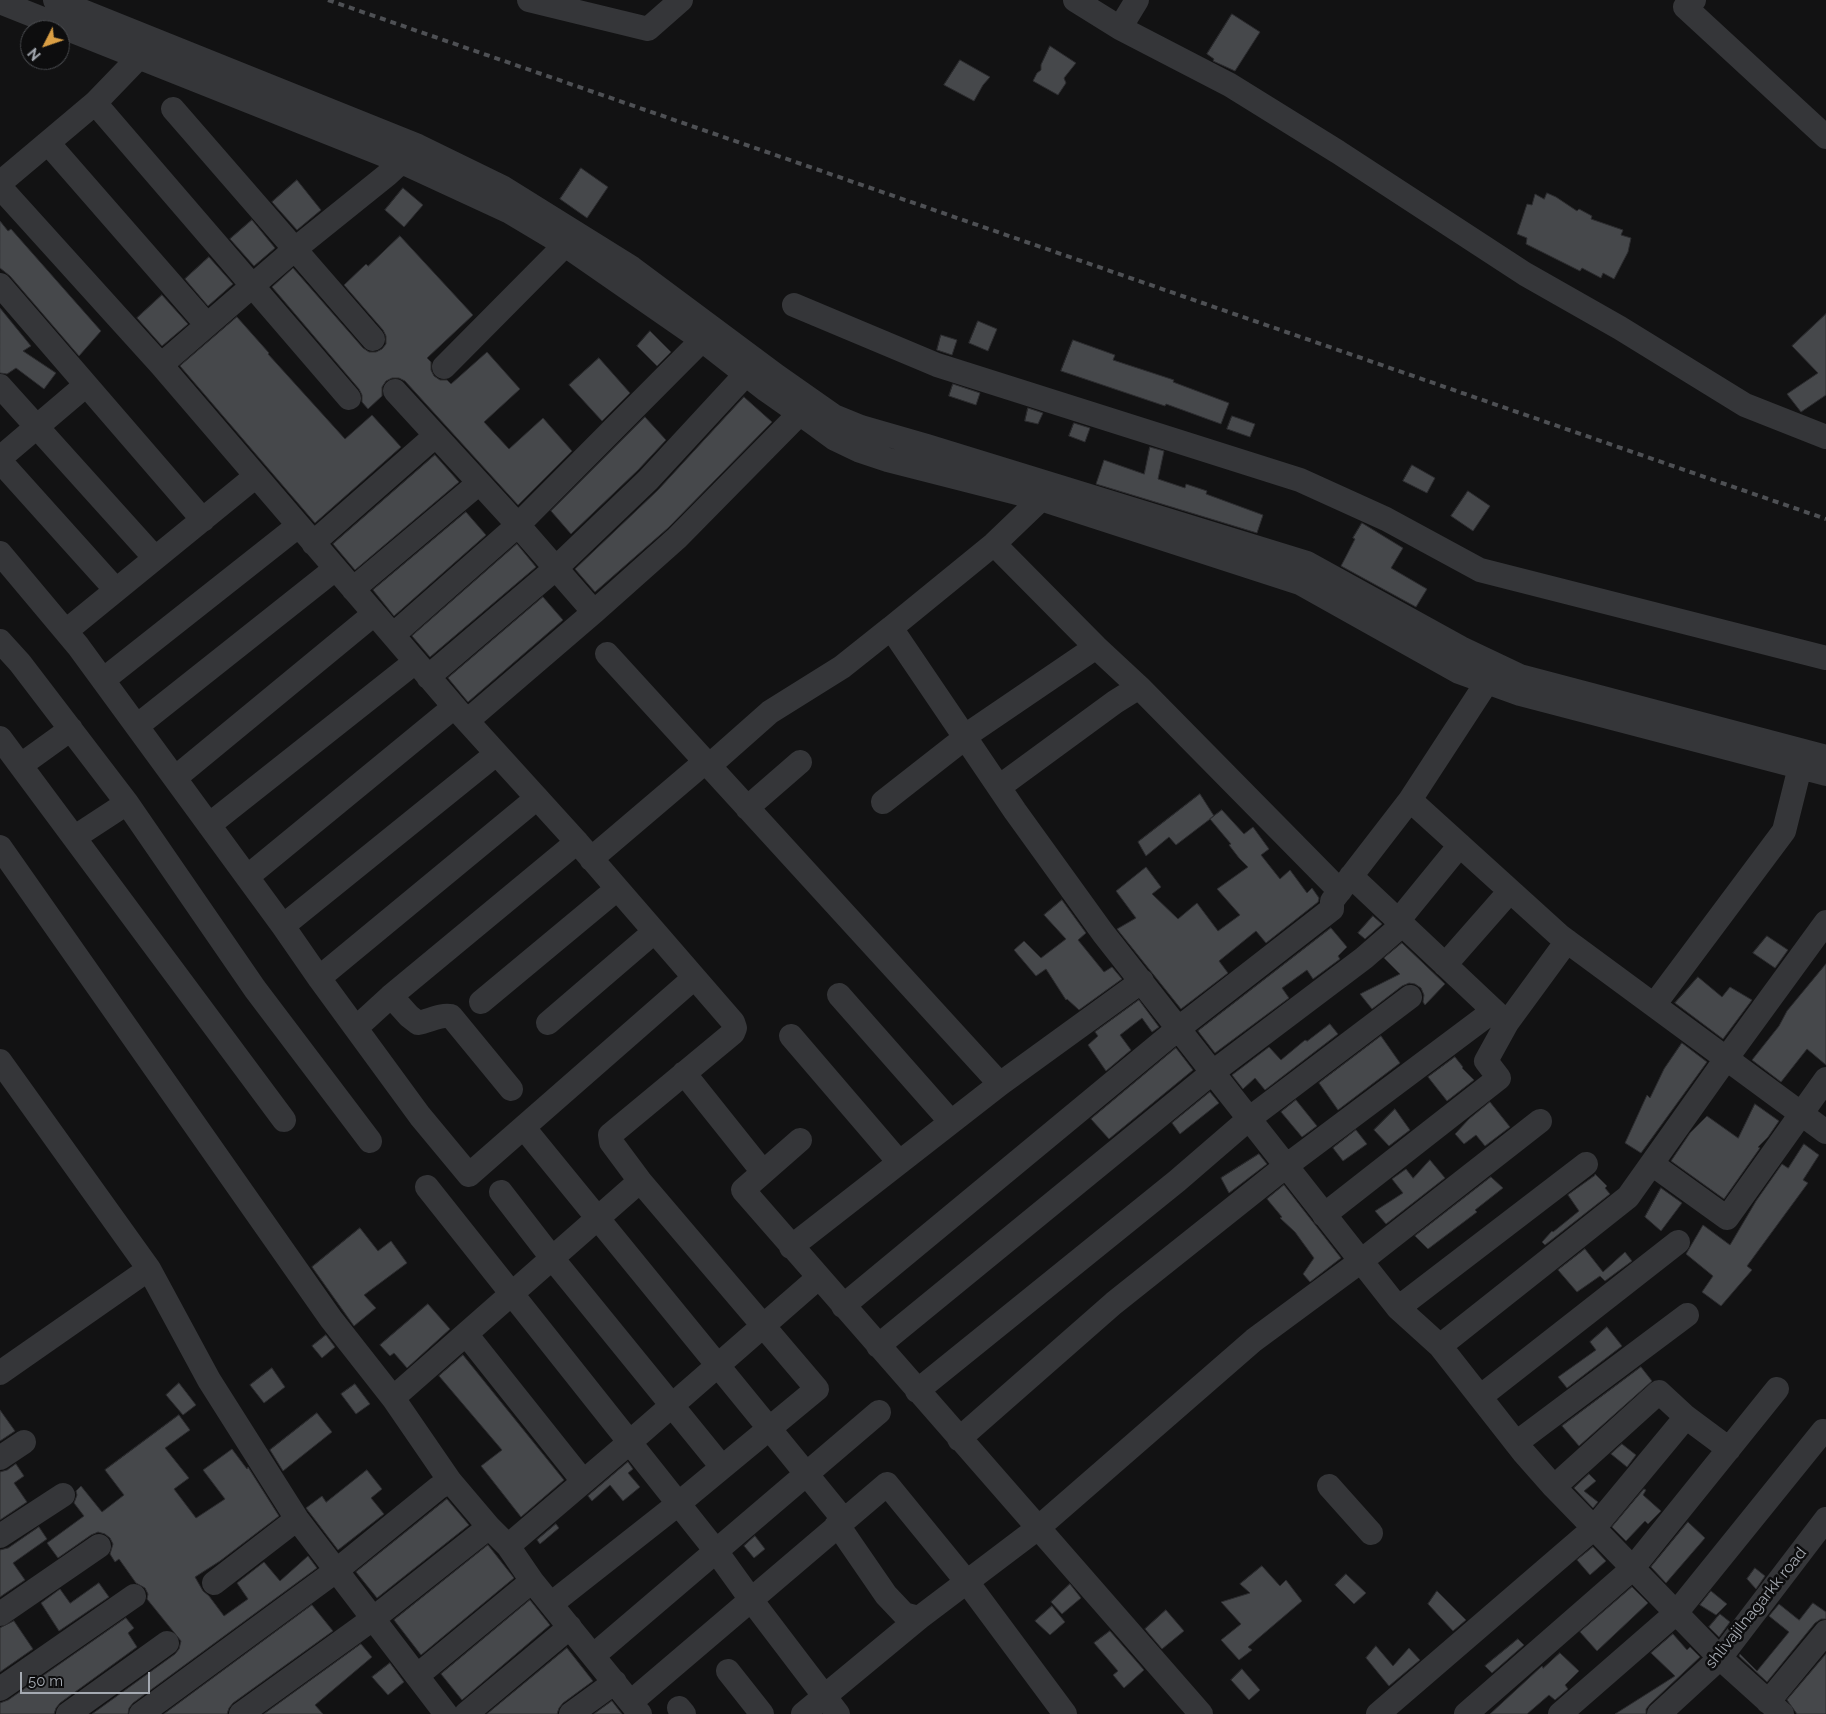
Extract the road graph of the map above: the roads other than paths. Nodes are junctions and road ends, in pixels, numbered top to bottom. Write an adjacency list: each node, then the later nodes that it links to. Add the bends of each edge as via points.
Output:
1 (55, 0): 9 (street)
2 (529, 0): 3 (street, via 648,29)
3 (681, 0)
4 (1075, 0): 8 (street)
5 (1137, 0): 8 (street)
6 (1694, 0): 12 (street, via 1685,7)
7 (0, 2): 9 (street)
8 (1120, 28): 35 (street, via 1230,85 1524,274 1745,405)
9 (148, 49): 10 (street); 14 (street)
10 (95, 103): 13 (street); 20 (street)
11 (173, 109): 18 (street)
12 (1826, 137)
13 (48, 143): 15 (street); 22 (street)
14 (410, 154): 17 (street); 18 (street); 23 (street, via 502,187 578,233 632,268)
15 (0, 183)
16 (0, 187): 25 (street)
17 (565, 245): 23 (street); 26 (street)
18 (296, 249): 20 (street); 24 (street)
19 (0, 286): 28 (street)
20 (253, 286): 22 (street); 31 (street)
21 (794, 305): 58 (street, via 937,365 1300,480 1386,519 1480,570)
22 (208, 325): 25 (street)
23 (707, 334): 27 (street); 32 (street); 41 (street)
24 (373, 339)
25 (161, 365): 37 (street)
26 (444, 367)
27 (746, 374): 32 (street); 47 (street, via 648,480)
28 (86, 385): 33 (street); 40 (street)
29 (0, 386): 33 (street)
30 (395, 391): 34 (street)
31 (349, 398)
32 (806, 407): 39 (street, via 835,439 858,450); 50 (street, via 677,538); 60 (street, via 861,427 1307,563 1461,648)
33 (36, 426): 36 (street); 45 (street)
34 (435, 436): 38 (street); 42 (street)
35 (1826, 437)
36 (0, 460): 49 (street)
37 (256, 476): 40 (street); 42 (street)
38 (479, 483): 41 (street); 48 (street)
39 (1041, 499): 43 (street); 60 (street, via 1300,583 1459,672)
40 (202, 520): 45 (street)
41 (518, 525): 47 (street); 54 (street)
42 (305, 534): 46 (street); 61 (street)
43 (994, 544): 52 (street); 56 (street)
44 (0, 553): 53 (street)
45 (155, 558): 49 (street)
46 (335, 569): 48 (street); 64 (street)
47 (555, 569): 50 (street); 59 (street)
48 (353, 589): 51 (street)
49 (116, 590): 53 (street)
50 (594, 612): 63 (street)
51 (374, 614): 54 (street); 75 (street)
52 (891, 628): 66 (street); 71 (street, via 842,667 770,712)
53 (66, 631): 61 (street)
54 (393, 635): 59 (street)
55 (0, 641): 65 (street)
56 (1096, 647): 62 (street); 66 (street)
57 (607, 654): 71 (street)
58 (1826, 658)
59 (422, 669): 63 (street); 82 (street)
60 (1491, 673): 69 (street, via 1520,676); 73 (street, via 1520,694); 78 (street)
61 (103, 680): 64 (street)
62 (1140, 687): 76 (street, via 1114,702); 88 (street)
63 (461, 714): 68 (street); 87 (street)
64 (137, 726): 75 (street)
65 (71, 729): 72 (street); 80 (street)
66 (966, 737): 76 (street); 79 (street)
67 (0, 738): 72 (street)
68 (496, 754): 77 (street); 93 (street)
69 (1826, 757)
70 (800, 762): 81 (street)
71 (707, 764): 81 (street); 86 (street)
72 (21, 765): 83 (street)
73 (1800, 767): 74 (street); 104 (street, via 1784,831)
74 (1826, 774)
75 (174, 778): 82 (street)
76 (999, 787): 99 (street, via 1103,933)
77 (537, 798): 86 (street); 97 (street)
78 (1410, 800): 84 (street); 88 (street)
79 (883, 802)
80 (127, 803): 83 (street); 125 (street, via 255,989)
81 (748, 808): 115 (street)
82 (209, 825): 87 (street)
83 (75, 837): 119 (street)
84 (1460, 846): 90 (street); 92 (street)
85 (0, 847): 155 (street, via 331,1319)
86 (584, 850): 89 (street); 101 (street)
87 (247, 876): 93 (street)
88 (1345, 884): 92 (street); 108 (street, via 1332,901 1332,909)
89 (617, 889): 94 (street); 103 (street)
90 (1510, 891): 95 (street); 96 (street)
91 (1826, 922): 110 (street)
92 (1400, 923): 96 (street); 112 (street, via 1364,958)
93 (283, 926): 97 (street)
94 (654, 932): 98 (street); 106 (street)
95 (1567, 941): 104 (street); 105 (street)
96 (1445, 965): 105 (street)
97 (319, 978): 107 (street)
98 (694, 978): 113 (street, via 735,1028); 122 (street)
99 (1142, 981): 108 (street); 115 (street)
100 (840, 995): 121 (street)
101 (391, 996): 107 (street); 116 (street, via 418,1023 451,1016)
102 (1410, 997): 118 (street)
103 (481, 1002)
104 (1654, 1006): 110 (street)
105 (1500, 1017): 129 (street); 134 (street, via 1486,1061 1499,1078)
106 (548, 1023)
107 (356, 1028): 122 (street, via 420,1116 469,1175)
108 (1179, 1028): 112 (street); 143 (street)
109 (791, 1036): 126 (street)
110 (1726, 1058): 117 (street); 128 (street)
111 (0, 1061): 140 (street)
112 (1214, 1072): 118 (street); 148 (street)
113 (684, 1073): 130 (street); 131 (street, via 610,1135 611,1142)
114 (1826, 1079): 117 (street)
115 (1000, 1084): 121 (street)
116 (511, 1090)
117 (1801, 1114): 123 (street); 128 (street, via 1727,1218)
118 (1250, 1118): 129 (street); 153 (street)
119 (284, 1120)
120 (1540, 1121): 139 (street)
121 (951, 1122): 126 (street)
122 (524, 1128): 135 (street)
123 (1826, 1132)
124 (800, 1140): 130 (street)
125 (370, 1141)
126 (899, 1162): 137 (street)
127 (1586, 1164): 144 (street)
128 (1652, 1164): 149 (street, via 1628,1197)
129 (1286, 1166): 134 (street); 161 (street, via 1114,1302)
130 (763, 1172): 137 (street, via 743,1190)
131 (640, 1181): 135 (street); 146 (street)
132 (427, 1187): 142 (street)
133 (501, 1192): 138 (street)
134 (1324, 1216): 139 (street)
135 (598, 1218): 138 (street); 150 (street)
136 (1678, 1242): 154 (street)
137 (791, 1247): 141 (street)
138 (552, 1258): 142 (street); 156 (street)
139 (1361, 1260): 144 (street); 179 (street, via 1254,1340)
140 (148, 1268): 151 (street); 175 (street, via 209,1380)
141 (818, 1278): 143 (street); 146 (street)
142 (512, 1294): 147 (street); 163 (street)
143 (843, 1306): 148 (street)
144 (1398, 1308): 149 (street)
145 (1687, 1315): 164 (street)
146 (763, 1326): 150 (street); 159 (street, via 817,1389)
147 (466, 1334): 155 (street); 169 (street)
148 (878, 1346): 153 (street)
149 (1440, 1346): 154 (street)
150 (718, 1365): 156 (street); 159 (street)
151 (0, 1372)
152 (1777, 1389): 165 (street)
153 (917, 1391): 161 (street)
154 (1480, 1397): 164 (street)
155 (393, 1398): 170 (street)
156 (672, 1404): 163 (street); 167 (street)
157 (879, 1412): 168 (street)
158 (1686, 1417): 165 (street); 172 (street, via 1659,1392); 180 (street)
159 (770, 1429): 167 (street); 168 (street)
160 (1823, 1431): 194 (street)
161 (959, 1439): 179 (street)
162 (24, 1442): 166 (street)
163 (630, 1442): 169 (street); 174 (street)
164 (1516, 1443): 172 (street)
165 (1729, 1449): 186 (street)
166 (0, 1458)
167 (722, 1467): 174 (street)
168 (806, 1473): 177 (street); 185 (street)
169 (583, 1480): 184 (street)
170 (450, 1481): 178 (street); 187 (street)
171 (1329, 1486): 181 (street)
172 (1554, 1486): 180 (street)
173 (63, 1495): 182 (street)
174 (678, 1504): 185 (street); 193 (street)
175 (298, 1519): 187 (street); 190 (street)
176 (1826, 1519): 202 (street, shlivajilnagarkk road)
177 (840, 1523): 189 (street, via 887,1484); 192 (street); 197 (street, via 844,1534 886,1595 904,1614)
178 (488, 1527): 184 (street); 196 (street)
179 (1038, 1528): 189 (street); 220 (street)
180 (1594, 1528): 186 (street); 221 (street)
181 (1371, 1533)
182 (0, 1536)
183 (99, 1546): 195 (street)
184 (508, 1546): 188 (street)
185 (716, 1551): 192 (street); 201 (street)
186 (1632, 1569): 194 (street); 222 (street)
187 (337, 1570): 196 (street); 212 (street)
188 (532, 1581): 193 (street); 205 (street)
189 (967, 1582): 197 (street); 219 (street)
190 (214, 1583)
191 (134, 1596): 207 (street)
192 (752, 1600): 208 (street); 209 (street)
193 (551, 1604): 198 (street)
194 (1676, 1613): 202 (street); 223 (street)
195 (0, 1614)
196 (374, 1618): 205 (street); 213 (street)
197 (919, 1618): 208 (street)
198 (570, 1628): 201 (street); 215 (street)
199 (1826, 1632): 203 (street)
200 (167, 1643): 211 (street)
201 (594, 1656): 206 (street)
202 (1720, 1658): 210 (street); 224 (street, shlivajilnagarkk road)
203 (1818, 1658): 210 (street)
204 (728, 1671): 217 (street)
205 (418, 1675): 214 (street)
206 (615, 1682): 209 (street); 216 (street)
207 (0, 1689)
208 (832, 1705): 218 (street)
209 (635, 1708)
210 (1775, 1708)
211 (68, 1714)
212 (141, 1714)
213 (241, 1714)
214 (446, 1714)
215 (466, 1714)
216 (571, 1714)
217 (762, 1714)
218 (803, 1714)
219 (1065, 1714)
220 (1202, 1714)
221 (1378, 1714)
222 (1466, 1714)
223 (1560, 1714)
224 (1659, 1714)

